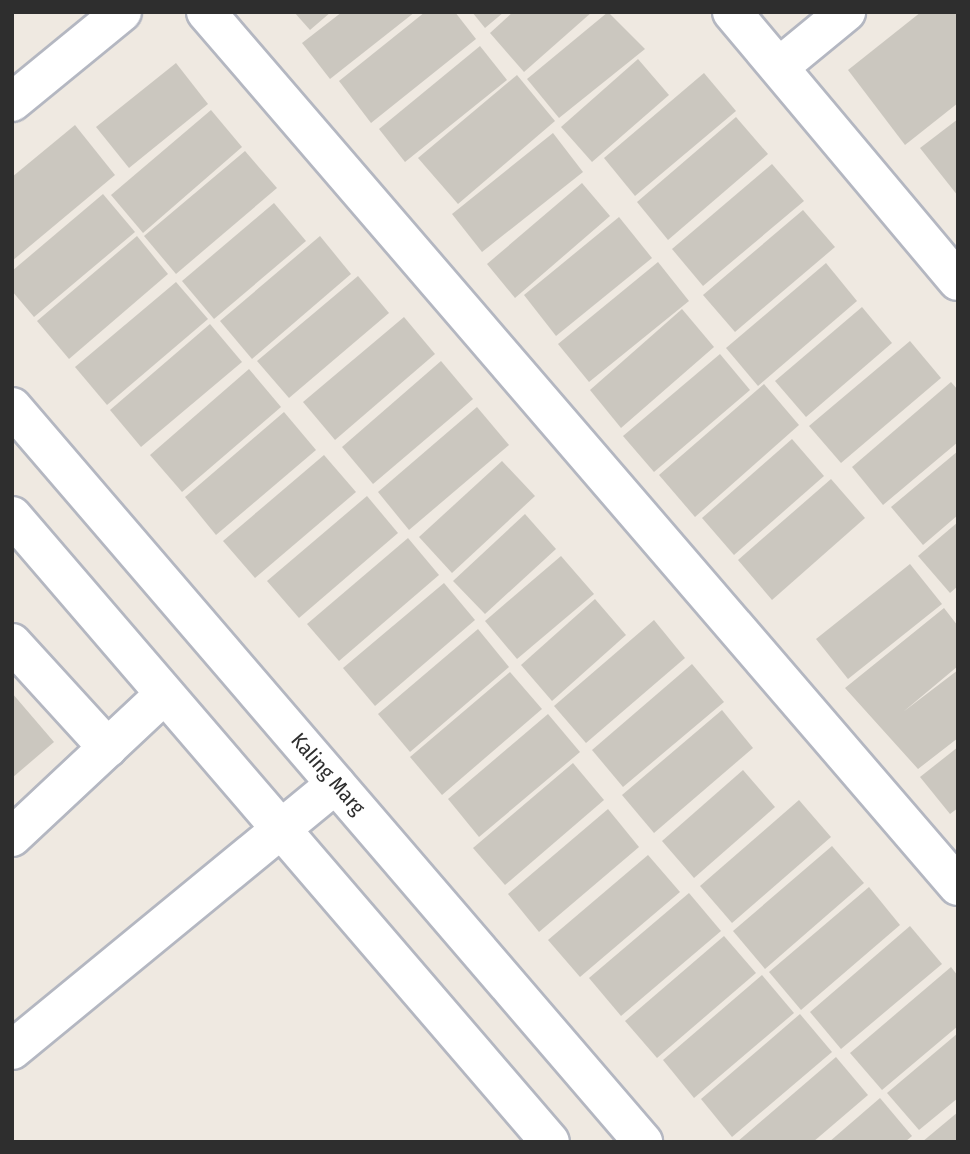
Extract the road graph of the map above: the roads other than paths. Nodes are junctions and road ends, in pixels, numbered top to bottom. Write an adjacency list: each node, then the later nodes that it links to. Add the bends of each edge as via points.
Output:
1 (122, 12): 6 (street)
2 (206, 12): 16 (street)
3 (732, 12): 5 (street)
4 (846, 12): 5 (street)
5 (779, 67): 7 (street)
6 (12, 102)
7 (958, 281)
8 (12, 407): 13 (street, Kaling Marg)
9 (12, 516): 11 (street)
10 (12, 643): 12 (street)
11 (165, 694): 12 (street); 14 (street)
12 (108, 748): 15 (street)
13 (336, 784): 14 (street); 19 (street, Kaling Marg)
14 (281, 829): 17 (street); 18 (street)
15 (12, 836)
16 (958, 886)
17 (12, 1050)
18 (550, 1142)
19 (643, 1142)

